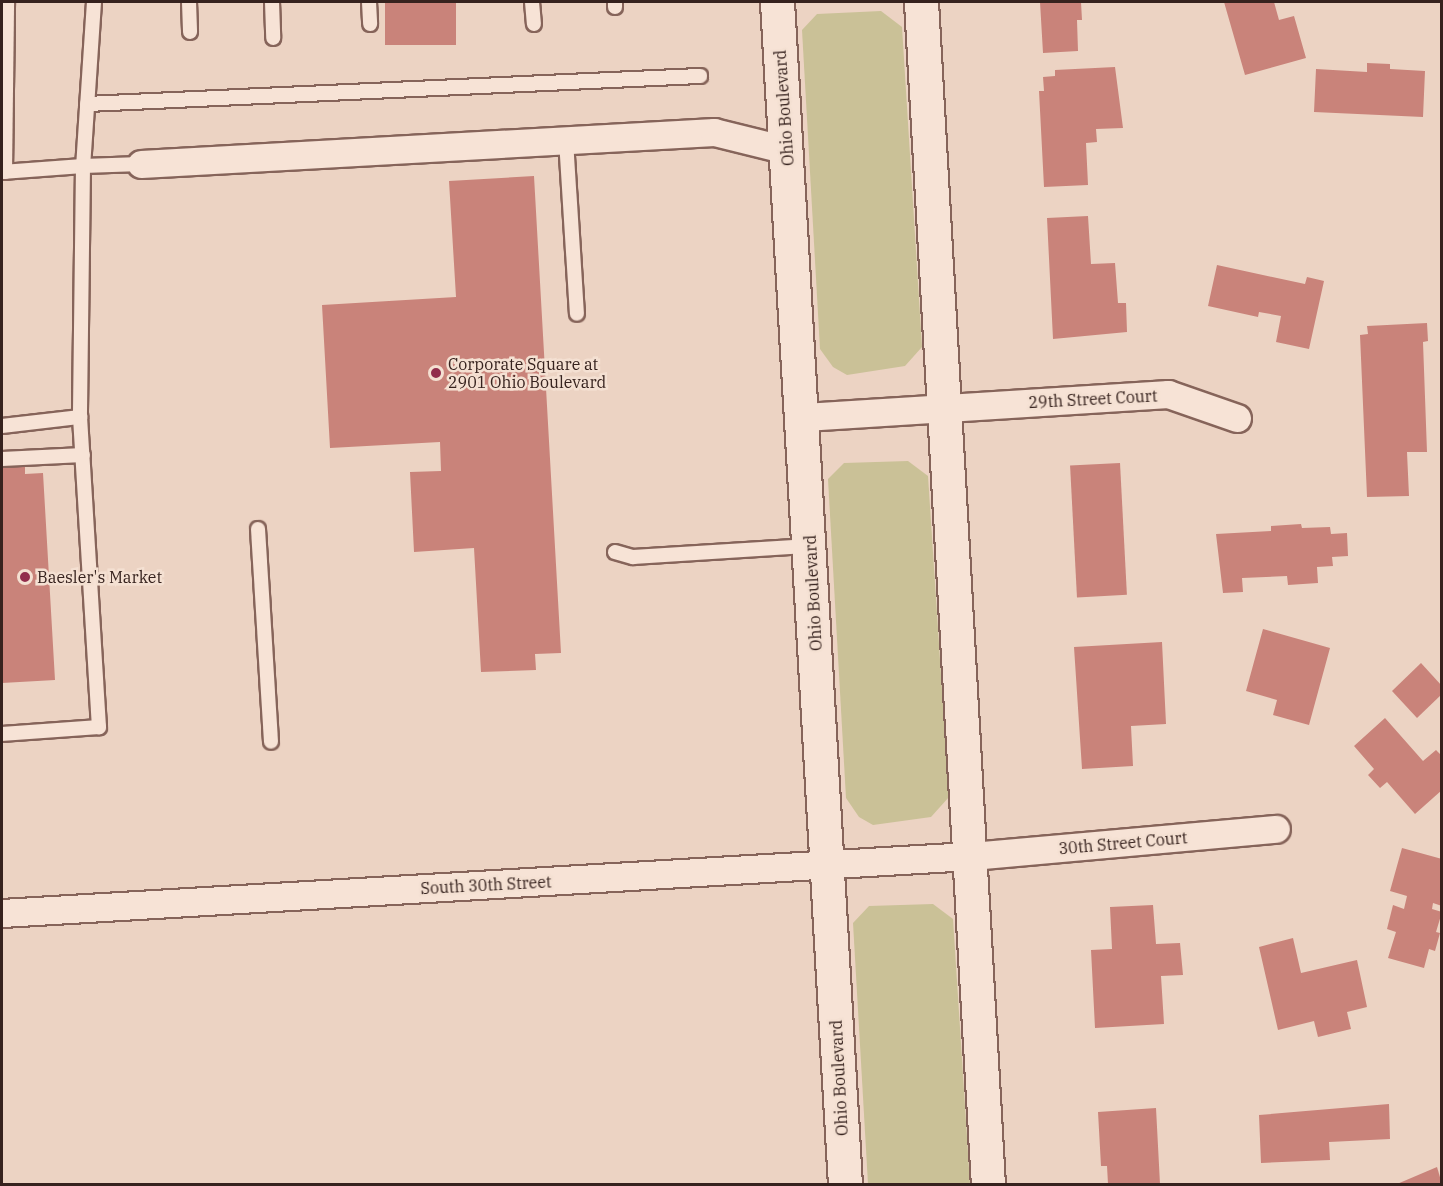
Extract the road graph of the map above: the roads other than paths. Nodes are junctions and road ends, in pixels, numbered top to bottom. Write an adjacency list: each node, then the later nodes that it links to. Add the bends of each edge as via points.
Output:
1 (7, 2): 19 (lane)
2 (94, 2): 14 (lane)
3 (189, 2): 11 (lane)
4 (272, 2): 12 (lane)
5 (369, 2): 9 (lane)
6 (532, 2): 10 (lane)
7 (777, 2): 16 (street, Ohio Boulevard)
8 (921, 2): 21 (street)
9 (370, 24)
10 (534, 24)
11 (190, 32)
12 (273, 38)
13 (700, 76): 14 (lane)
14 (87, 104): 18 (lane)
15 (566, 140): 16 (street, via 714,132); 17 (street); 20 (lane)
16 (787, 150): 23 (street, Ohio Boulevard)
17 (141, 164): 18 (lane)
18 (83, 165): 19 (lane); 22 (lane)
19 (3, 172)
20 (577, 314)
21 (945, 408): 23 (street, 29th Street Court); 24 (street, 29th Street Court, via 1168,394); 34 (street)
22 (80, 417): 25 (lane); 26 (lane)
23 (804, 417): 29 (street, Ohio Boulevard)
24 (1237, 418)
25 (2, 426)
26 (83, 455): 27 (lane); 31 (lane, via 99,727)
27 (2, 459)
28 (258, 529): 32 (lane)
29 (811, 546): 30 (lane, via 633,557); 35 (street, Ohio Boulevard)
30 (615, 552)
31 (2, 734)
32 (271, 742)
33 (1276, 829): 34 (street, 30th Street Court)
34 (971, 855): 35 (street, South 30th Street); 38 (street)
35 (826, 865): 36 (street, South 30th Street); 37 (street, Ohio Boulevard)
36 (2, 913)
37 (845, 1185)
38 (988, 1185)

